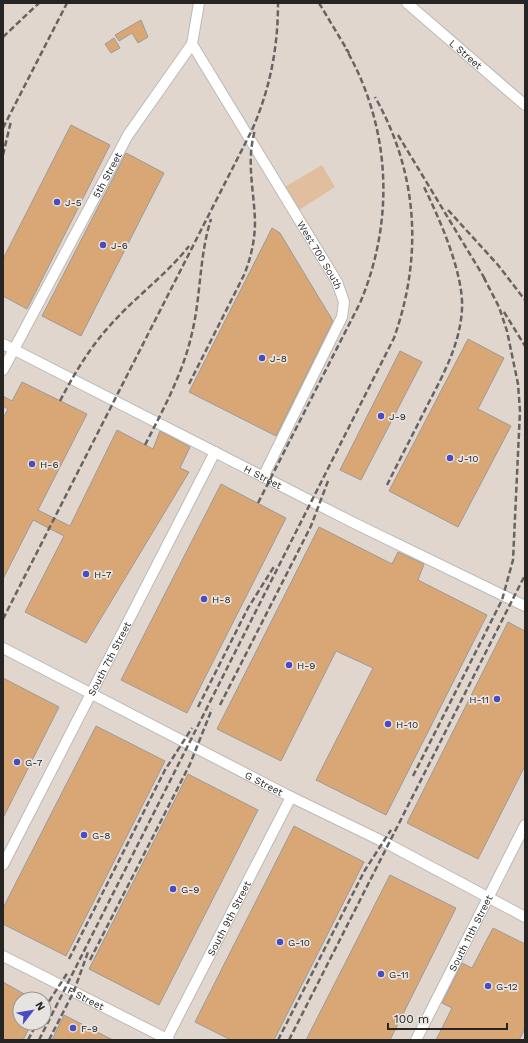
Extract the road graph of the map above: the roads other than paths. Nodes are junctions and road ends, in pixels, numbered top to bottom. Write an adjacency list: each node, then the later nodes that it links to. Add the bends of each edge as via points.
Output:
1 (199, 3): 3 (lane, 5th Street)
2 (407, 3): 4 (lane, L Street)
3 (192, 44): 6 (lane, 5th Street, via 128,135); 9 (lane, West 700 South, via 338,282 344,302 342,317)
4 (525, 105)
5 (3, 344): 6 (lane, H Street)
6 (13, 350): 7 (lane, 5th Street); 8 (lane, H Street)
7 (3, 370)
8 (215, 452): 9 (lane, H Street); 12 (lane, South 7th Street)
9 (263, 477): 10 (lane, H Street)
10 (525, 606)
11 (3, 648): 12 (lane, G Street)
12 (91, 694): 13 (lane, G Street); 15 (lane, South 7th Street)
13 (291, 797): 16 (lane, G Street); 19 (lane, South 9th Street)
14 (525, 825): 16 (lane, South 11th Street)
15 (3, 865)
16 (488, 898): 17 (lane, G Street); 20 (lane, South 11th Street)
17 (525, 917)
18 (3, 956): 19 (lane, F Street)
19 (167, 1040)
20 (416, 1040)

